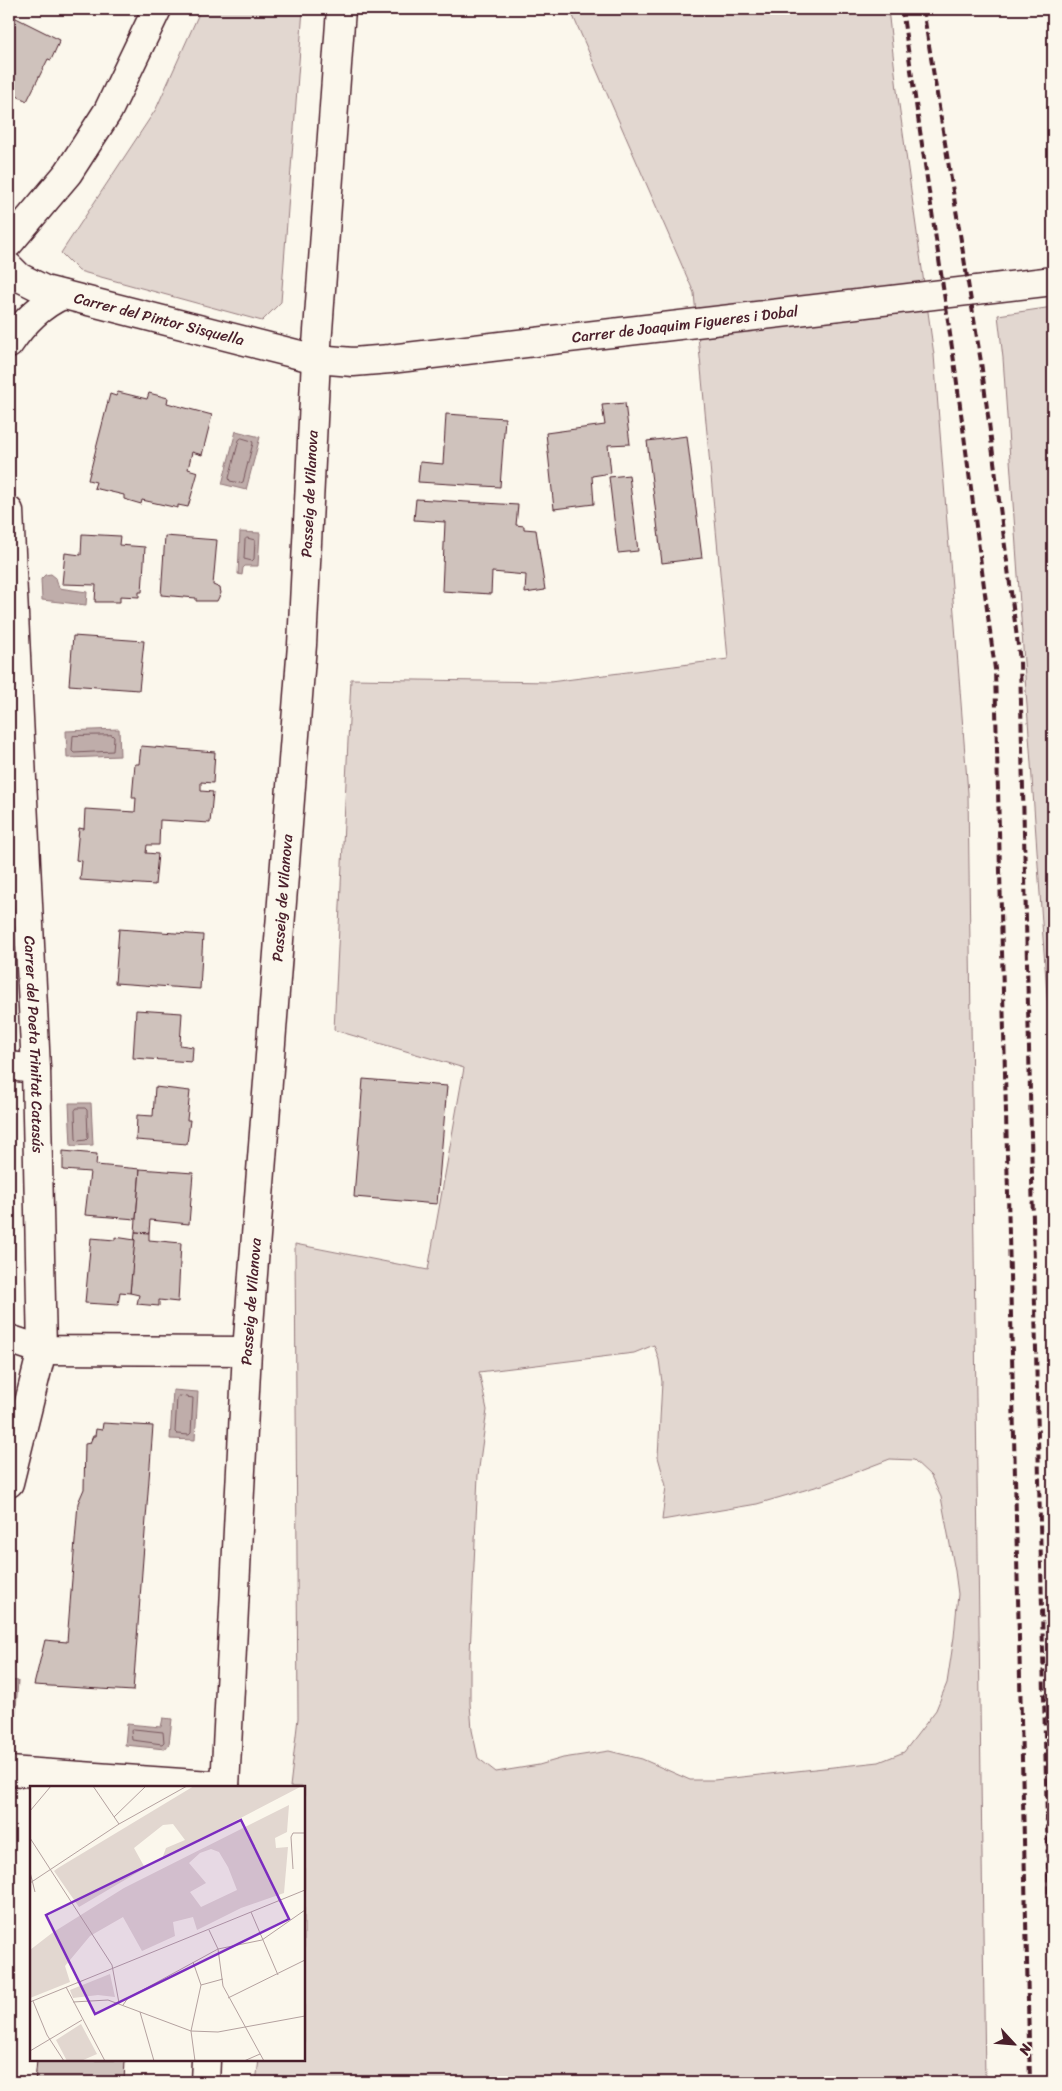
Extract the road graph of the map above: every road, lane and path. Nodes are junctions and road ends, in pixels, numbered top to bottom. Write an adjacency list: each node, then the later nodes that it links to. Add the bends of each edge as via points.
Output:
1 (157, 9): 3 (street, via 108,111 68,173)
2 (341, 9): 8 (street, Passeig de Vilanova)
3 (9, 243)
4 (9, 267): 6 (street, Carrer del Pintor Sisquella, via 19,277)
5 (1053, 281): 8 (street, Carrer de Joaquim Figueres i Dobal, via 390,359 353,362)
6 (63, 295): 7 (street, via 37,311); 8 (street, Carrer del Pintor Sisquella)
7 (9, 344)
8 (316, 359): 14 (street, Passeig de Vilanova, via 302,645)
9 (9, 511): 11 (street, Carrer del Poeta Trinitat Catasús)
10 (9, 1066): 11 (street)
11 (36, 1069): 13 (street, Carrer del Poeta Trinitat Catasús)
12 (9, 1339): 13 (street)
13 (42, 1350): 14 (street); 15 (street, Carrer del Poeta Trinitat Catasús)
14 (247, 1351): 17 (street, Passeig de Vilanova)
15 (9, 1482)
16 (9, 1771): 17 (street)
17 (225, 1786)
18 (206, 2061): 19 (street)
19 (205, 2082)

